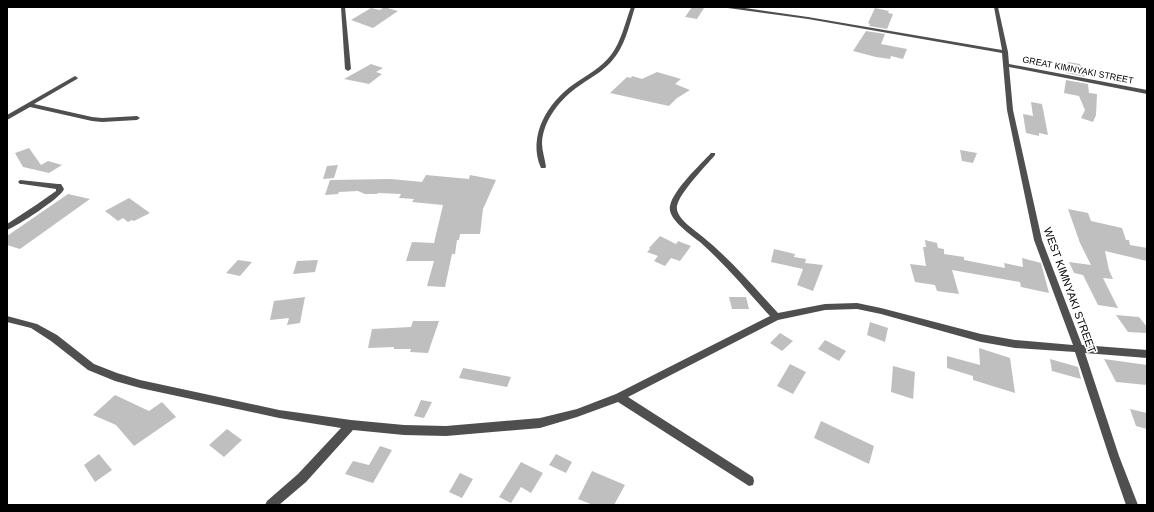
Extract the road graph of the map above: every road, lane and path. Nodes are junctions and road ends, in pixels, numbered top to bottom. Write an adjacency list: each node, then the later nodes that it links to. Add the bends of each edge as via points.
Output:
1 (344, 7): 7 (street, via 342,17)
2 (633, 7): 14 (street, via 617,50 609,61 557,103 545,122 539,142)
3 (728, 7): 5 (street)
4 (996, 7): 5 (street, WEST KIMNYAKI STREET)
5 (1006, 52): 6 (street, WEST KIMNYAKI STREET)
6 (1007, 65): 9 (street, GREAT KIMNYAKI STREET); 19 (street, WEST KIMNYAKI STREET, via 1010,110 1038,240)
7 (348, 69)
8 (75, 78): 10 (street)
9 (1147, 92)
10 (29, 105): 11 (street); 12 (street, via 102,120)
11 (8, 116)
12 (137, 118)
13 (713, 154): 17 (street, via 676,198 673,213 731,268)
14 (543, 167)
15 (22, 182): 16 (street, via 58,186 60,189)
16 (7, 227)
17 (776, 317): 19 (street, via 825,307 857,306 981,338 1015,344); 21 (street)
18 (7, 319): 22 (street, via 34,326 91,367 140,384 278,414)
19 (1080, 349): 20 (street); 25 (street, WEST KIMNYAKI STREET)
20 (1147, 354)
21 (619, 398): 22 (street, via 540,423 446,431); 23 (street)
22 (351, 425): 24 (street, via 302,478)
23 (749, 480)
24 (271, 505)
25 (1132, 505)

